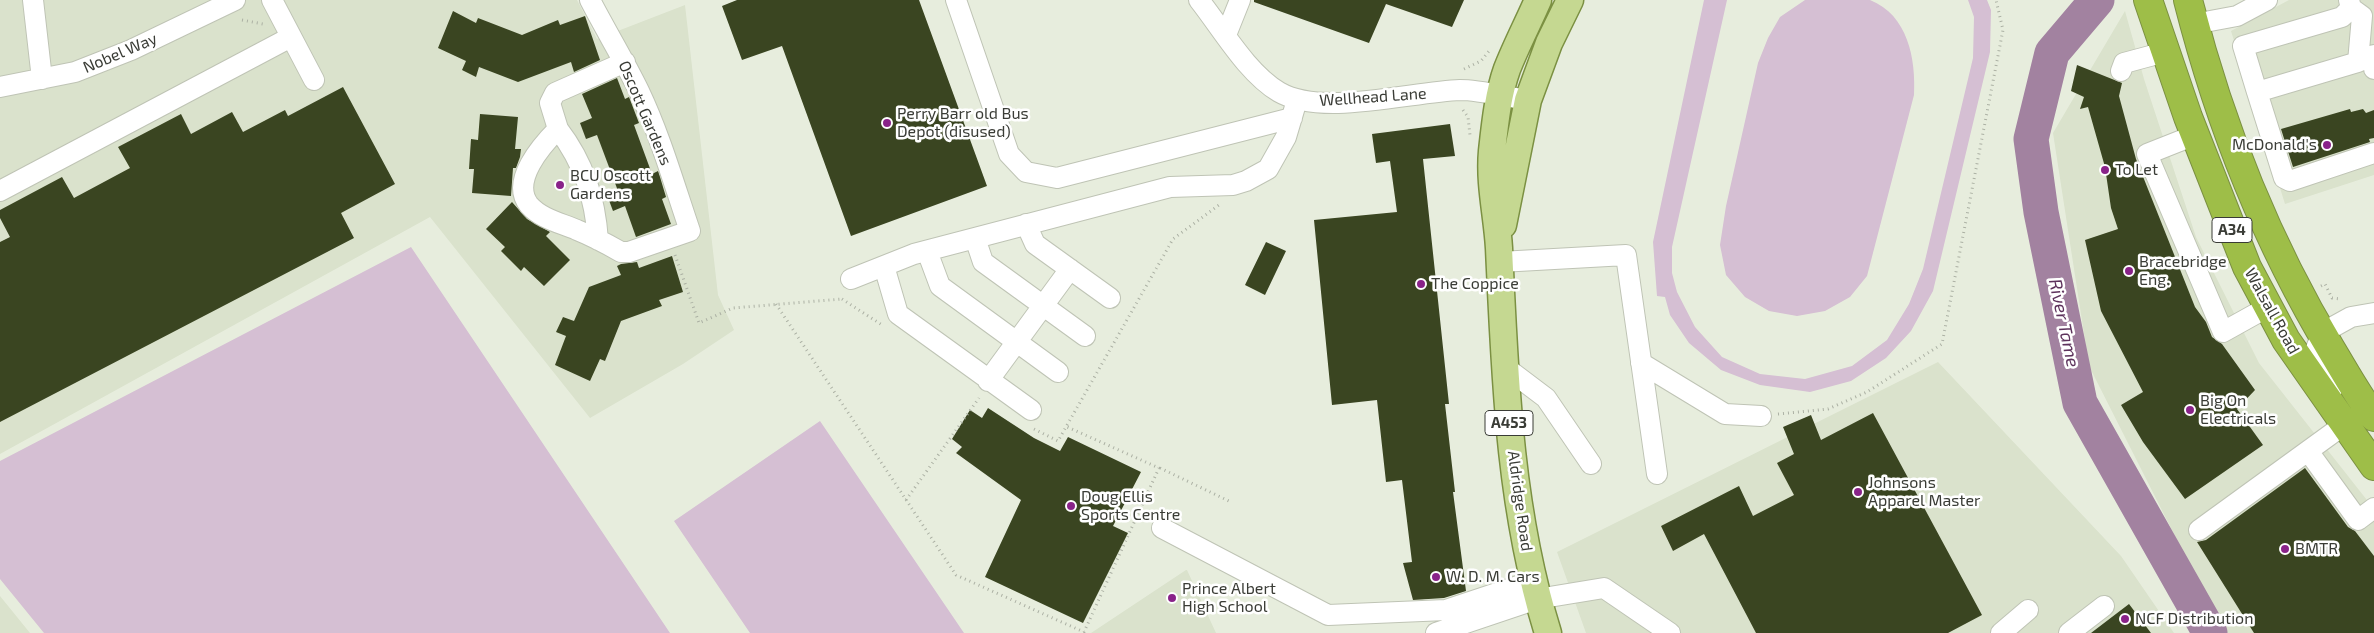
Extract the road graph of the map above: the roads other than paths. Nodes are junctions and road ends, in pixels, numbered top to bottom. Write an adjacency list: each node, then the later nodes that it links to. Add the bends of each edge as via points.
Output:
1 (33, 0): 21 (street)
2 (235, 0): 21 (street, Nobel Way, via 131,50 75,72)
3 (272, 0): 15 (street)
4 (590, 0): 18 (street, Oscott Gardens)
5 (956, 0): 27 (street, via 1009,154 1026,172 1057,178)
6 (1199, 0): 14 (street, Wellhead Lane)
7 (1240, 0): 14 (street)
8 (1538, 0): 25 (main road, Aldridge Road / A453, via 1507,70)
9 (1570, 0): 26 (main road, Aldridge Road / A453, via 1548,43)
10 (2148, 0): 16 (highway, Walsall Road / A34)
11 (2267, 0): 12 (street, via 2237,16)
12 (2191, 12): 44 (highway, Walsall Road / A34, via 2230,142 2301,296)
13 (2359, 13): 24 (street, via 2358,62); 24 (street, via 2243,46)
14 (1226, 35): 27 (street, Wellhead Lane, via 1257,75)
15 (291, 37): 22 (street); 31 (street)
16 (2165, 52): 20 (street, via 2124,63); 29 (highway, Walsall Road / A34)
17 (2374, 56): 19 (street)
18 (625, 62): 28 (street, via 555,93 550,103); 34 (street, Oscott Gardens, via 653,123 690,231 629,252 621,252)
19 (2374, 69)
20 (2120, 71)
21 (42, 79): 23 (street, Nobel Way)
22 (314, 80)
23 (0, 87)
24 (2257, 92): 30 (street, via 2284,178 2290,181 2305,177)
25 (1500, 96): 26 (street); 27 (street, Wellhead Lane, via 1461,90); 36 (main road, Aldridge Road / A453, via 1491,168)
26 (1528, 100): 36 (main road, Aldridge Road / A453)
27 (1294, 109): 32 (street, via 1286,137 1268,169 1246,181 1233,185 1170,187)
28 (558, 129): 34 (street, via 586,175); 34 (street, via 532,160 524,196 530,206 541,214)
29 (2195, 135): 42 (highway, Walsall Road / A34, via 2247,267); 42 (street, via 2146,154 2223,332)
30 (2374, 154)
31 (0, 191)
32 (1026, 224): 33 (street); 38 (street, via 1035,244)
33 (975, 238): 35 (street); 41 (street, via 983,262)
34 (598, 240)
35 (927, 251): 37 (street); 46 (street, via 940,286)
36 (1499, 254): 47 (street, via 1626,255); 48 (main road, Aldridge Road / A453)
37 (884, 266): 39 (street); 50 (street, via 898,314)
38 (1070, 269): 40 (street); 41 (street)
39 (850, 287)
40 (1110, 298)
41 (1044, 305): 45 (street); 46 (street)
42 (2268, 307): 54 (highway, Walsall Road / A34, via 2286,340)
43 (2374, 313): 44 (street, via 2351,317)
44 (2322, 333): 51 (highway, Walsall Road / A34); 56 (street, Walsall Road, via 2314,354)
45 (1085, 336)
46 (1016, 343): 49 (street); 50 (street)
47 (1641, 363): 53 (street, via 1725,414); 59 (street)
48 (1505, 367): 57 (street, via 1546,398); 63 (main road, Aldridge Road / A453, via 1516,486)
49 (1058, 372)
50 (985, 387): 52 (street)
51 (2371, 404)
52 (1030, 410)
53 (1761, 416)
54 (2345, 424): 55 (street); 58 (highway, Walsall Road / A34)
55 (2308, 451): 60 (street, via 2358,520); 61 (street)
56 (2374, 456)
57 (1591, 464)
58 (2374, 466)
59 (1657, 474)
60 (2374, 508)
61 (2199, 530)
62 (1201, 547): 63 (street, via 1162,528 1328,615 1446,610)
63 (1535, 590): 66 (street, via 1497,611); 67 (main road, Aldridge Road / A453); 68 (street, via 1604,588)
64 (2104, 606): 70 (street)
65 (2028, 610): 69 (street)
66 (1436, 633)
67 (1548, 633)
68 (1670, 633)
69 (2001, 633)
70 (2069, 633)

